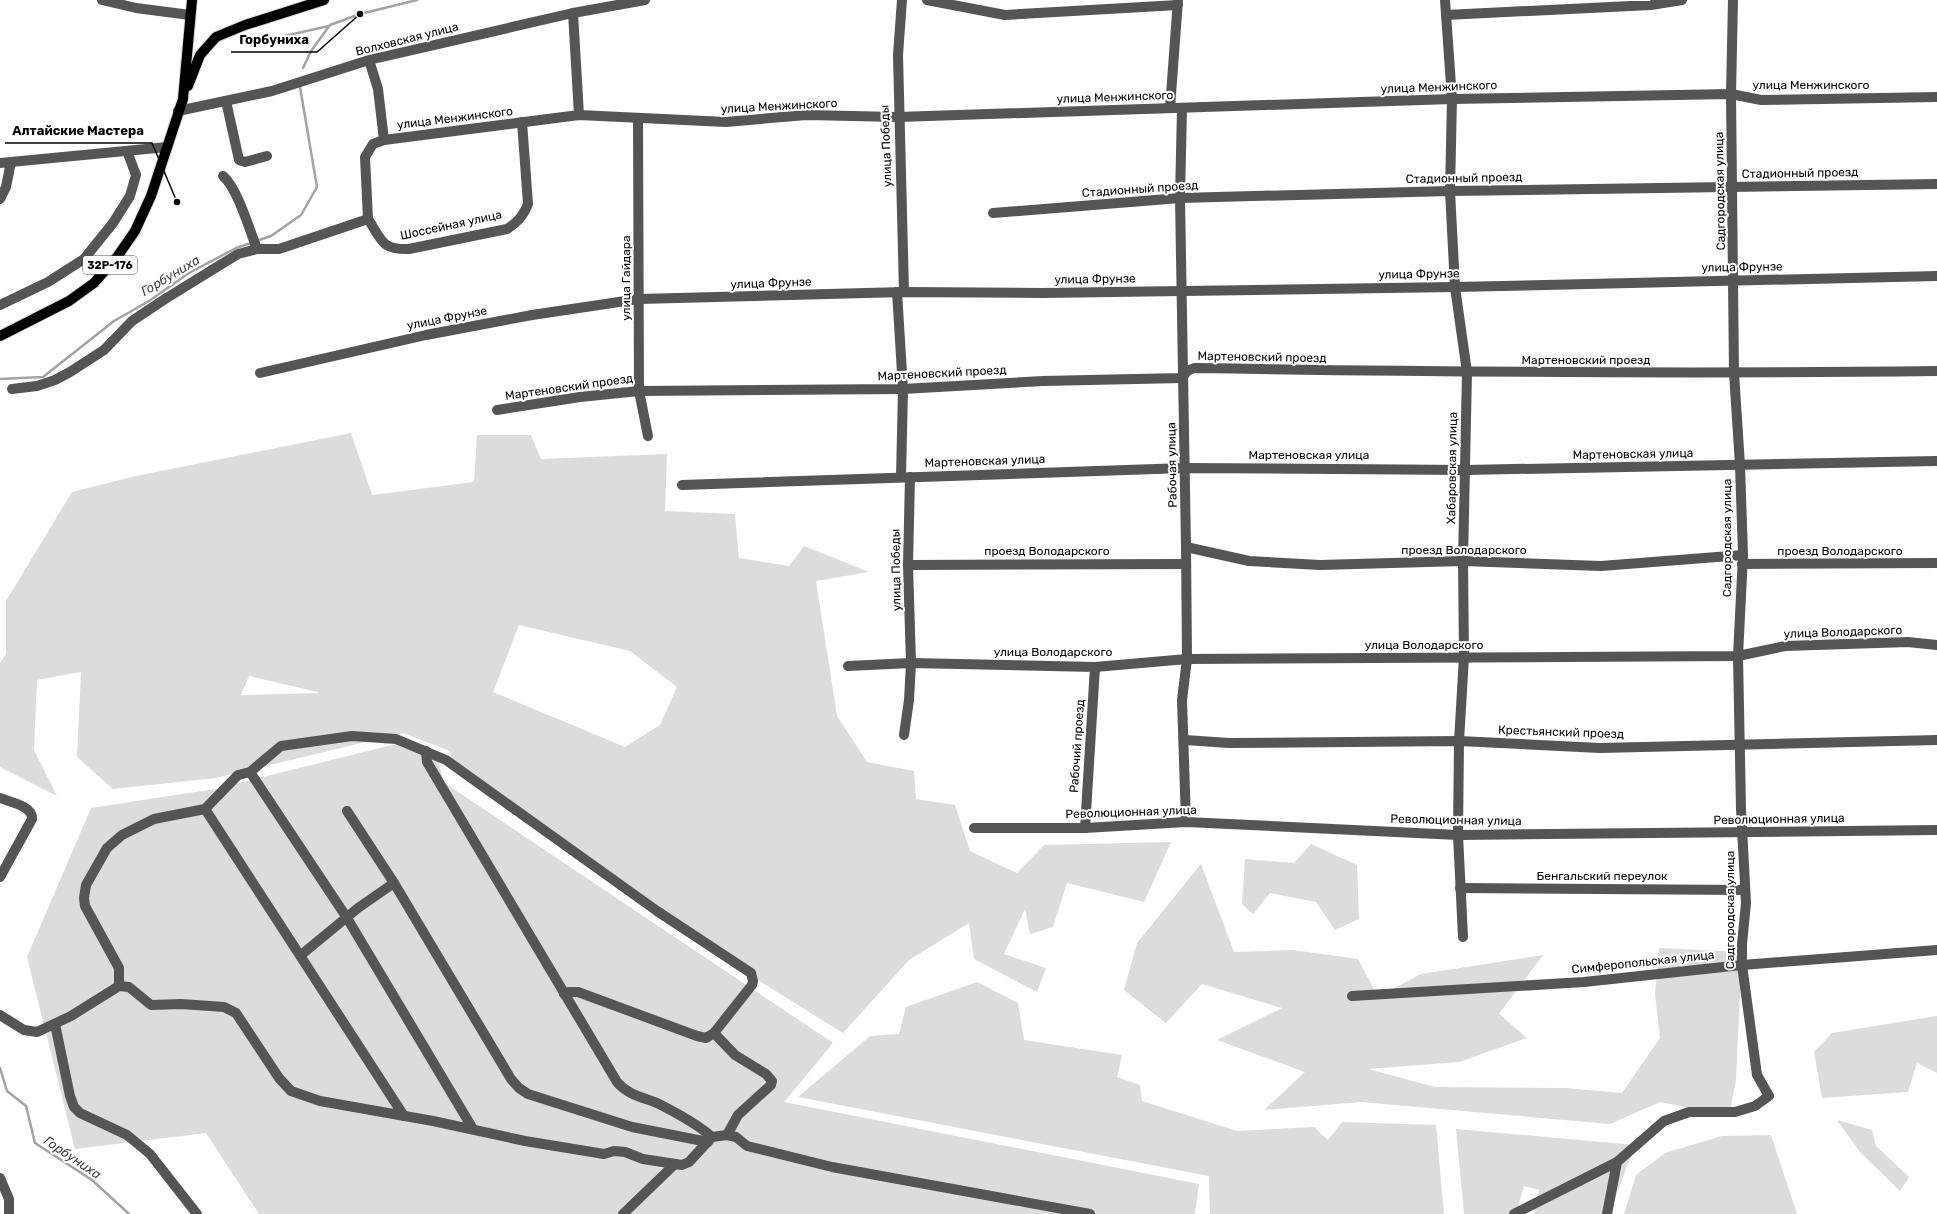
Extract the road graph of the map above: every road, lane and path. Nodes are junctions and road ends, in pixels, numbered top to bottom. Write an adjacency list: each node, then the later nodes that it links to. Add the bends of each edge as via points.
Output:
1 (102, 0): 11 (street)
2 (192, 0): 13 (main road)
3 (324, 0): 18 (main road, via 216,37 200,55)
4 (645, 0): 12 (street, Волховская улица)
5 (902, 0): 25 (street, улица Победы, via 898,55)
6 (927, 0): 10 (street, via 1005,15)
7 (1445, 0): 14 (street, Хабаровская улица)
8 (1682, 0): 14 (street, via 1651,5)
9 (1733, 0): 16 (street, Садгородская улица)
10 (1178, 3): 21 (street)
11 (135, 4): 13 (street)
12 (573, 13): 15 (street, Волховская улица); 24 (street)
13 (190, 15): 18 (main road)
14 (1446, 15): 19 (street, Хабаровская улица)
15 (369, 60): 20 (street, Волховская улица, via 272,91); 28 (street, via 378,89)
16 (1731, 94): 17 (street, улица Менжинского, via 1760,100); 19 (street, улица Менжинского); 36 (street, Садгородская улица)
17 (1937, 97)
18 (183, 99): 23 (main road, 32Р-176)
19 (1452, 100): 22 (street, улица Менжинского); 37 (street, Хабаровская улица)
20 (226, 101): 23 (street, Волховская улица); 31 (street, via 239,160 245,162)
21 (1170, 108): 22 (street, улица Менжинского); 25 (street, улица Менжинского)
22 (1182, 108): 38 (street, Рабочая улица)
23 (178, 111): 29 (main road, 32Р-176)
24 (579, 115): 26 (street, улица Менжинского); 27 (street, улица Менжинского)
25 (898, 117): 26 (street, улица Менжинского, via 806,115 726,122); 47 (street, улица Победы)
26 (638, 118): 48 (street, улица Гайдара)
27 (522, 122): 28 (street, улица Менжинского); 41 (street, Шоссейная улица, via 528,204 523,216 507,228 396,250 387,246)
28 (384, 140): 41 (street, улица Менжинского, via 373,144 365,157)
29 (167, 146): 30 (street); 50 (main road, 32Р-176, via 151,196 135,231 99,278 69,301)
30 (127, 151): 32 (street); 49 (street, via 136,175 130,196 113,223 84,259 48,282)
31 (267, 156)
32 (12, 162): 33 (street); 39 (street, via 6,187)
33 (0, 163)
34 (223, 176): 42 (street, via 235,193)
35 (1937, 184): 36 (street, Стадионный проезд)
36 (1733, 186): 37 (street, Стадионный проезд); 44 (street, Садгородская улица)
37 (1450, 191): 38 (street, Стадионный проезд); 45 (street, Хабаровская улица)
38 (1180, 198): 40 (street, Стадионный проезд); 46 (street, Рабочая улица)
39 (0, 199)
40 (993, 213)
41 (368, 219): 42 (street, via 279,249)
42 (257, 249): 56 (street, via 238,254 165,299 132,321 104,350 70,372 37,386)
43 (1937, 276): 44 (street, улица Фрунзе)
44 (1734, 280): 45 (street, улица Фрунзе); 54 (street, Садгородская улица)
45 (1455, 287): 46 (street, улица Фрунзе); 52 (street, Хабаровская улица)
46 (1180, 290): 47 (street, улица Фрунзе, via 1042,293); 55 (street, Рабочая улица)
47 (900, 292): 48 (street, улица Фрунзе); 57 (street, улица Победы)
48 (639, 299): 53 (street, улица Фрунзе, via 532,315 426,335); 58 (street, улица Гайдара)
49 (0, 305)
50 (0, 336)
51 (1937, 371): 54 (street, Мартеновский проезд)
52 (1466, 372): 54 (street, Мартеновский проезд); 55 (street, Мартеновский проезд, via 1194,368 1187,371); 64 (street, Хабаровская улица)
53 (260, 373)
54 (1734, 373): 62 (street, Садгородская улица)
55 (1182, 378): 57 (street, Мартеновский проезд, via 1043,381); 63 (street, Рабочая улица)
56 (12, 389)
57 (904, 389): 58 (street, Мартеновский проезд); 65 (street, улица Победы)
58 (639, 391): 59 (street, Мартеновский проезд); 60 (street, улица Гайдара)
59 (497, 410)
60 (648, 436)
61 (1937, 461): 62 (street, Мартеновская улица)
62 (1740, 465): 64 (street, Мартеновская улица); 68 (street, Садгородская улица)
63 (1185, 468): 64 (street, Мартеновская улица); 65 (street, Мартеновская улица); 67 (street, Рабочая улица)
64 (1466, 470): 69 (street, Хабаровская улица)
65 (905, 477): 66 (street, Мартеновская улица); 72 (street, улица Победы)
66 (682, 485)
67 (1186, 547): 69 (street, проезд Володарского, via 1249,561 1320,565); 71 (street, Рабочая улица)
68 (1743, 559): 69 (street, проезд Володарского, via 1601,566); 70 (street, проезд Володарского); 74 (street, Садгородская улица)
69 (1463, 561): 75 (street, Хабаровская улица)
70 (1937, 563)
71 (1186, 564): 72 (street, проезд Володарского); 76 (street, Рабочая улица)
72 (908, 565): 77 (street, улица Победы)
73 (1937, 645): 74 (street, улица Володарского, via 1908,642 1785,646)
74 (1738, 656): 75 (street, улица Володарского); 84 (street, Садгородская улица)
75 (1464, 657): 76 (street, улица Володарского); 83 (street, Хабаровская улица)
76 (1187, 659): 79 (street, улица Володарского); 81 (street, Рабочая улица, via 1182,700)
77 (911, 663): 78 (street, улица Володарского); 79 (street, улица Володарского); 80 (street, улица Победы)
78 (848, 666)
79 (1095, 667): 92 (street, Рабочий проезд)
80 (904, 735)
81 (1185, 740): 83 (street, Крестьянский проезд, via 1229,743); 90 (street, Рабочая улица)
82 (1937, 740): 84 (street, Крестьянский проезд)
83 (1460, 741): 84 (street, Крестьянский проезд, via 1600,748); 95 (street, Хабаровская улица)
84 (1740, 744): 94 (street, Садгородская улица)
85 (426, 751): 86 (street, via 396,739 352,736 281,746); 106 (street, via 427,762); 110 (street, via 446,760 657,911 751,973 754,981 752,986)
86 (250, 772): 88 (street, via 238,776); 100 (street)
87 (0, 798): 96 (street, via 30,810 32,819)
88 (206, 809): 103 (street); 105 (street, via 154,820 122,835 107,848 86,885 85,906 118,968)
89 (347, 811): 97 (street)
90 (1186, 822): 92 (street, Революционная улица); 95 (street, Революционная улица)
91 (974, 828): 92 (street, Революционная улица)
92 (1085, 828)
93 (1937, 830): 94 (street, Революционная улица)
94 (1743, 832): 95 (street, Революционная улица); 99 (street, Садгородская улица)
95 (1458, 835): 98 (street, Хабаровская улица)
96 (0, 877)
97 (394, 883): 100 (street); 114 (street, via 519,1088 528,1094 632,1127)
98 (1460, 888): 99 (street, Бенгальский переулок); 101 (street, Хабаровская улица)
99 (1745, 890): 104 (street, Садгородская улица)
100 (346, 918): 103 (street); 112 (street)
101 (1463, 937)
102 (1937, 950): 104 (street, Симферопольская улица)
103 (301, 955): 111 (street)
104 (1742, 965): 107 (street, Симферопольская улица, via 1584,982); 115 (street, Садгородская улица, via 1757,1075 1769,1096 1755,1106 1735,1112 1689,1112 1664,1121)
105 (119, 986): 109 (street); 111 (street, via 129,987 151,1005 224,1007 236,1013 278,1078 291,1091 320,1101)
106 (564, 994): 110 (street, via 578,992 697,1036 706,1038); 114 (street, via 622,1088 696,1124)
107 (1352, 996)
108 (0, 1015): 109 (street, via 24,1030 37,1032)
109 (55, 1024): 119 (street, via 74,1107 80,1113 127,1135 150,1154)
110 (714, 1033): 113 (street, via 735,1055 766,1074 772,1081 771,1085 738,1115)
111 (404, 1116): 112 (street)
112 (473, 1129): 116 (street, via 525,1141 604,1154 614,1151 625,1152 643,1159)
113 (727, 1135): 114 (street); 121 (street, via 736,1137 747,1146 832,1167)
114 (710, 1139): 116 (street, via 689,1162 682,1165)
115 (1617, 1162): 122 (street); 123 (street)
116 (674, 1164): 120 (street)
117 (0, 1178): 118 (street, via 9,1199)
118 (9, 1214)
119 (196, 1214)
120 (623, 1214)
121 (1090, 1214)
122 (1514, 1214)
123 (1607, 1214)

